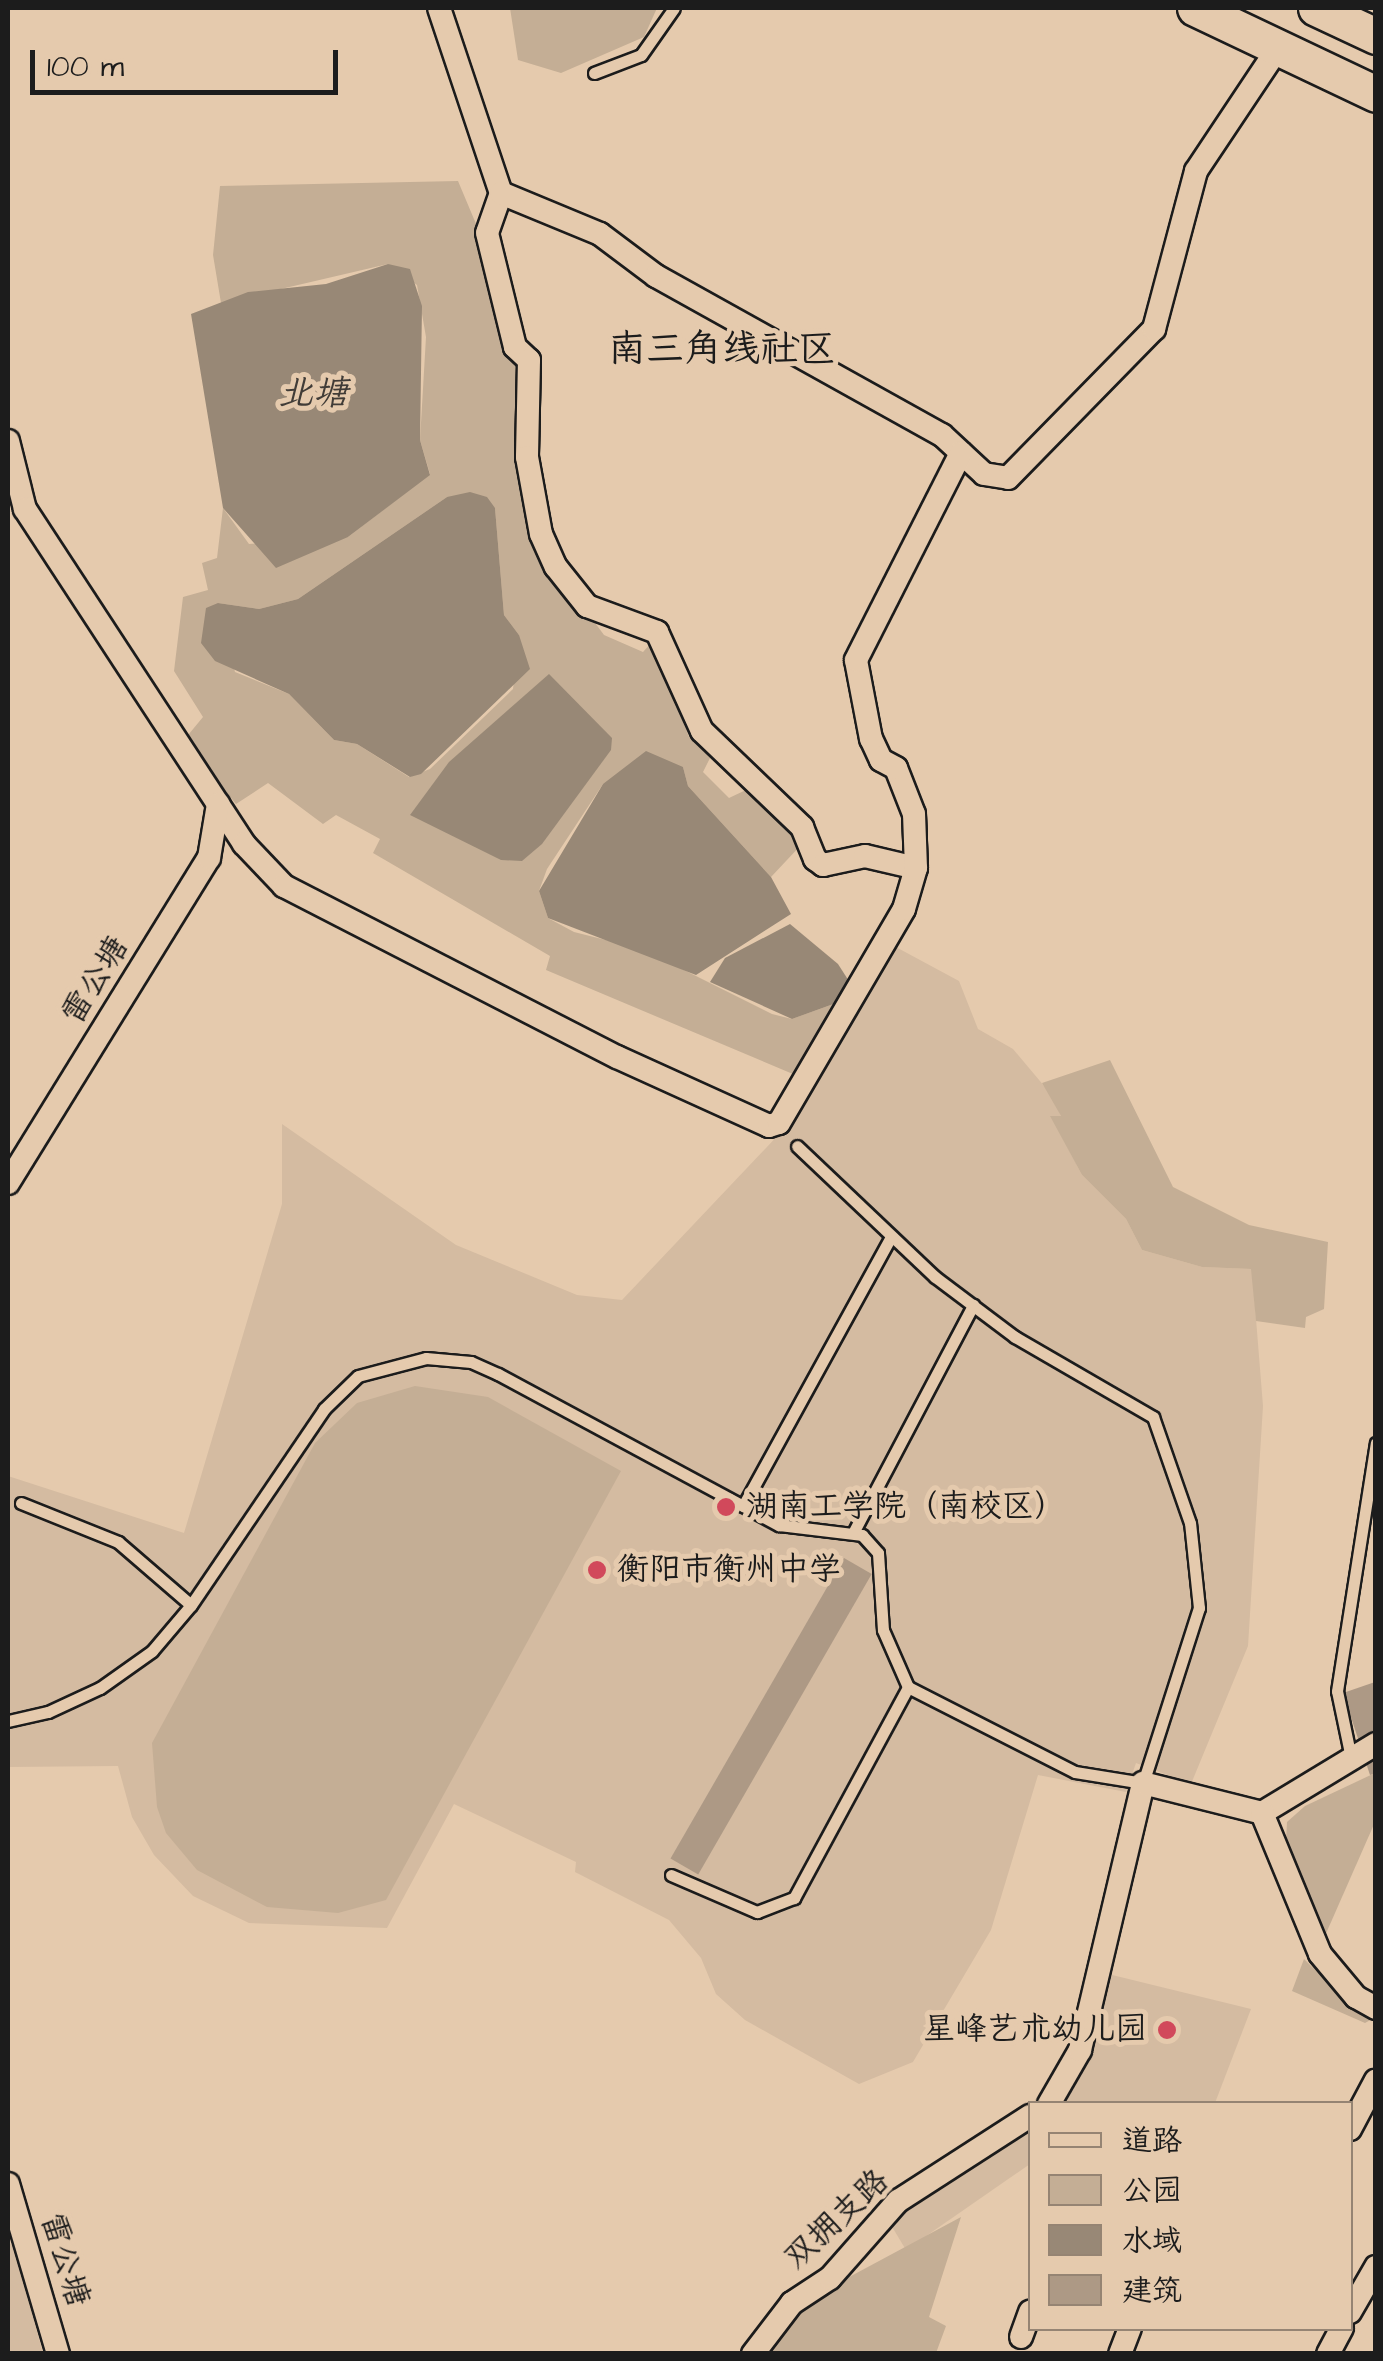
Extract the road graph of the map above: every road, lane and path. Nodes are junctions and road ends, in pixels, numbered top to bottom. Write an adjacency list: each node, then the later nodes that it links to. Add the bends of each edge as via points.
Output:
1 (439, 8): 9 (street)
2 (674, 8): 7 (lane, via 642,56)
3 (1195, 8): 6 (main road)
4 (1316, 8): 5 (main road)
5 (1376, 36)
6 (1278, 48): 8 (main road); 11 (street, via 1196,171 1154,329 1008,478 984,474)
7 (594, 73)
8 (1376, 94)
9 (502, 192): 11 (street, via 600,234 656,276 942,435); 15 (street, via 487,233 515,347 528,360 526,457 540,534 556,567 587,606 657,632 702,731 802,827 815,859 823,864 865,856)
10 (8, 442): 12 (street, via 25,509)
11 (961, 453): 15 (street, via 856,660 871,740 881,760 896,768 914,814)
12 (218, 804): 13 (street, 雷公塘); 14 (street)
13 (209, 858): 14 (street); 17 (street, 雷公塘)
14 (264, 864): 15 (street, via 300,894 617,1057 768,1126 779,1123 891,938)
15 (916, 868)
16 (797, 1146): 18 (lane)
17 (8, 1183)
18 (891, 1237): 19 (lane); 22 (lane)
19 (973, 1306): 23 (lane); 29 (lane, via 1154,1416 1176,1470 1199,1608)
20 (1376, 1443): 28 (lane, via 1337,1691)
21 (21, 1502): 24 (lane, via 118,1542)
22 (744, 1506): 23 (lane, via 779,1524); 24 (lane, via 485,1368 426,1358 358,1376 324,1408)
23 (853, 1533): 25 (lane, via 878,1553 883,1630)
24 (191, 1605): 26 (lane, via 152,1650 100,1688 48,1712)
25 (908, 1686): 29 (lane, via 1075,1772); 31 (lane, via 794,1898 756,1912)
26 (8, 1720)
27 (1376, 1744): 28 (street)
28 (1351, 1758): 30 (street)
29 (1144, 1784): 30 (street); 34 (street, via 1080,2050)
30 (1262, 1813): 32 (street, via 1320,1954 1356,1997)
31 (671, 1876)
32 (1376, 2008)
33 (1376, 2080): 36 (street)
34 (1050, 2101)
35 (1028, 2117): 45 (street, 双拥支路, via 898,2201 830,2278 792,2304)
36 (1353, 2123)
37 (8, 2184): 38 (street, 雷公塘)
38 (16, 2236): 44 (street, 雷公塘)
39 (1376, 2267): 40 (street)
40 (1353, 2307)
41 (1028, 2318): 43 (street)
42 (1340, 2331): 46 (street)
43 (1021, 2337)
44 (58, 2354)
45 (753, 2354)
46 (1328, 2354)

